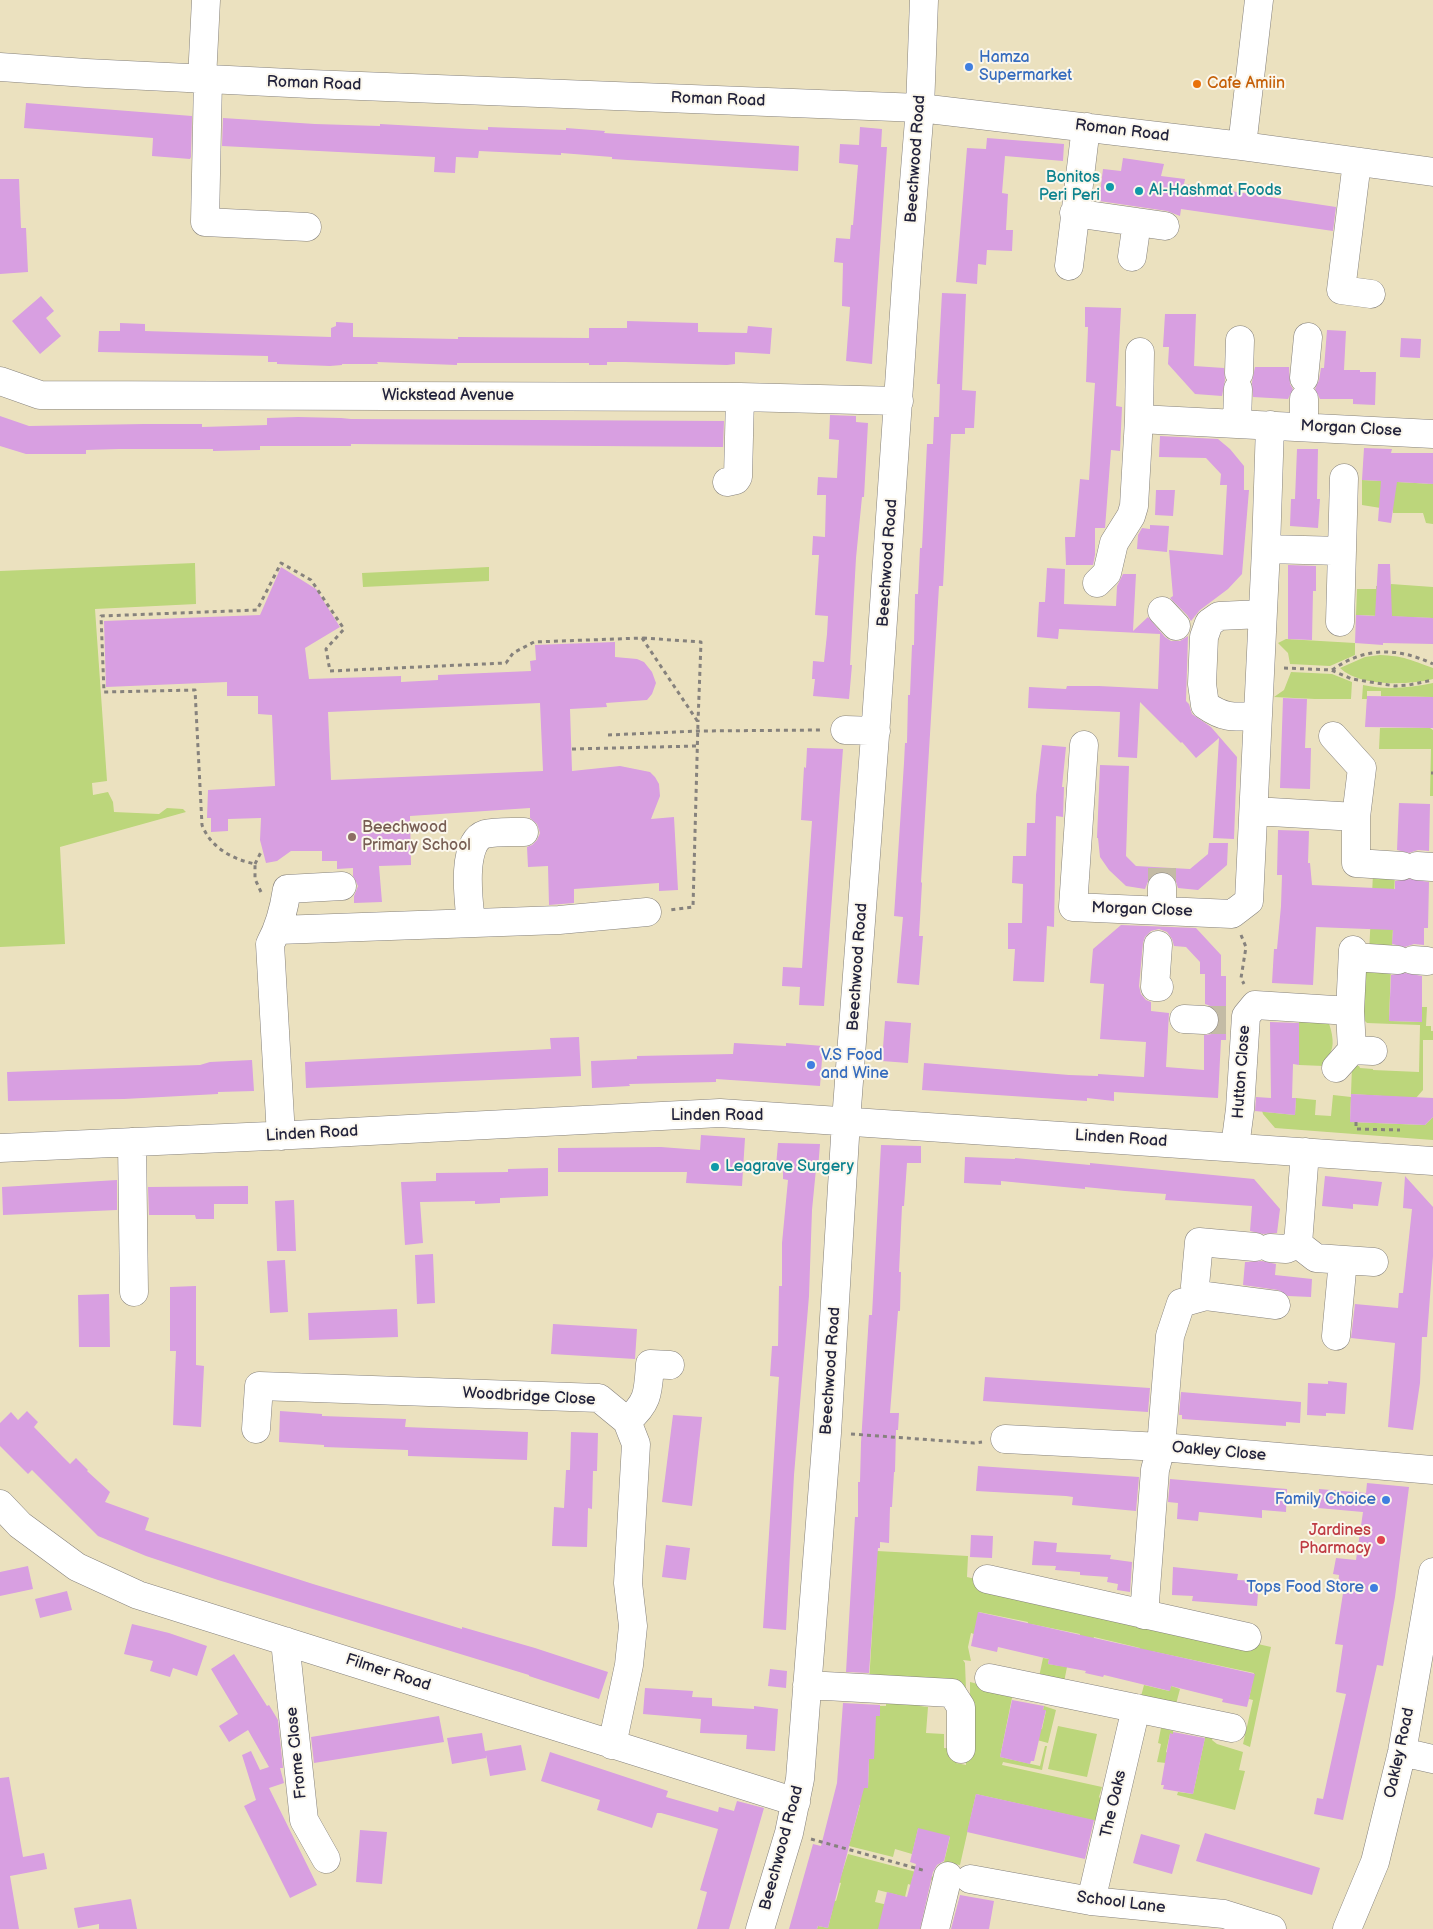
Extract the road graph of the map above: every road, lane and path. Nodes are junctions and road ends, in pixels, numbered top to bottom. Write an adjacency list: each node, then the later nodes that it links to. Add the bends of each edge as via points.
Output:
1 (206, 0): 5 (street)
2 (924, 0): 6 (street, Beechwood Road)
3 (1259, 0): 8 (street)
4 (0, 68): 5 (street, Roman Road)
5 (205, 79): 6 (street, Roman Road); 14 (street, via 205,222)
6 (920, 108): 7 (street, Roman Road); 23 (street, Beechwood Road)
7 (1086, 127): 8 (street, Roman Road); 11 (street)
8 (1242, 146): 9 (street, Roman Road)
9 (1357, 162): 10 (street, Roman Road); 17 (street, via 1341,290)
10 (1433, 172)
11 (1074, 213): 12 (street); 16 (street)
12 (1137, 222): 13 (street); 15 (street)
13 (1165, 226)
14 (306, 228)
15 (1132, 257)
16 (1069, 266)
17 (1371, 294)
18 (1308, 337): 27 (street)
19 (1240, 340): 25 (street)
20 (1140, 352): 24 (street)
21 (0, 381): 22 (street, Wickstead Avenue, via 40,395)
22 (740, 396): 23 (street, Wickstead Avenue); 30 (street, via 738,476 736,480)
23 (899, 401): 45 (street, Beechwood Road)
24 (1139, 418): 25 (street, Morgan Close); 33 (street, via 1134,506 1114,543 1107,573)
25 (1237, 424): 26 (street, Morgan Close)
26 (1270, 425): 27 (street, Morgan Close); 31 (street)
27 (1304, 427): 28 (street, Morgan Close)
28 (1433, 434)
29 (1344, 478): 32 (street)
30 (727, 482)
31 (1266, 549): 32 (street); 34 (street)
32 (1342, 551): 35 (street)
33 (1096, 583)
34 (1262, 614): 38 (street); 41 (street, via 1219,616 1209,624 1182,623 1204,637 1202,684 1205,705 1218,714)
35 (1340, 622)
36 (642, 638): 42 (path); 42 (path, via 701,642); 55 (path, via 534,642 513,653 506,663 330,671 326,648 344,629 311,580 281,563 257,610 101,616 104,692 195,690 202,826 206,837 221,849 239,860)
37 (1433, 664): 39 (path, via 1390,651 1364,654)
38 (1259, 667): 39 (path); 41 (street)
39 (1331, 670): 40 (path, via 1352,679 1395,686)
40 (1433, 680)
41 (1258, 716): 51 (street)
42 (698, 722): 44 (path)
43 (845, 730): 44 (path); 45 (street)
44 (698, 731): 46 (path); 49 (path)
45 (876, 731): 67 (street, Beechwood Road)
46 (608, 735)
47 (1333, 736): 52 (street, via 1362,768)
48 (1084, 745): 61 (street, Morgan Close, via 1073,907)
49 (697, 746): 50 (path); 59 (path, via 694,907)
50 (572, 750)
51 (1254, 811): 52 (street); 60 (street, via 1249,901)
52 (1356, 817): 56 (street, via 1356,863)
53 (524, 832): 62 (street, via 484,834 477,839 468,866)
54 (262, 850): 55 (path)
55 (255, 864): 58 (path, via 255,879)
56 (1417, 866)
57 (342, 886): 63 (street, via 287,889)
58 (263, 897)
59 (647, 912): 62 (street)
60 (1232, 914): 61 (street, Morgan Close); 66 (path, via 1246,947 1241,978)
61 (1160, 916): 65 (street, via 1155,987)
62 (471, 923): 63 (street)
63 (278, 930): 70 (street, via 270,944)
64 (1413, 960): 66 (street, Hutton Close, via 1353,954 1352,1043)
65 (1159, 987)
66 (1223, 1017): 72 (street, Hutton Close, via 1240,1109)
67 (846, 1121): 70 (street, Linden Road, via 720,1113); 72 (street, Linden Road); 86 (street, Beechwood Road)
68 (1356, 1122): 69 (path, via 1356,1128)
69 (1400, 1130)
70 (281, 1136): 71 (street, Linden Road)
71 (132, 1142): 73 (street, Linden Road); 80 (street)
72 (1235, 1147): 74 (street, Linden Road)
73 (0, 1148)
74 (1305, 1152): 75 (street, Linden Road); 76 (street)
75 (1433, 1161)
76 (1298, 1244): 77 (street, via 1316,1258); 79 (street, via 1286,1250 1199,1242)
77 (1343, 1260): 78 (street); 82 (street)
78 (1374, 1262)
79 (1195, 1286)
80 (134, 1292)
81 (1276, 1305): 88 (street, via 1206,1296 1181,1303 1170,1336)
82 (1336, 1336)
83 (670, 1365): 84 (street, via 650,1364 648,1391 641,1409)
84 (627, 1422): 85 (street, Woodbridge Close, via 599,1398 259,1386); 100 (street, Woodbridge Close, via 636,1444 628,1583 634,1626)
85 (256, 1428)
86 (827, 1433): 87 (path, via 974,1443); 97 (street, Beechwood Road)
87 (1005, 1439): 88 (street, Oakley Close)
88 (1160, 1447): 89 (street, Oakley Close); 93 (street, via 1155,1470)
89 (1433, 1470)
90 (0, 1504): 95 (street, Filmer Road, via 20,1525 77,1567 138,1595)
91 (1433, 1572): 102 (street, Oakley Road)
92 (988, 1579): 93 (street)
93 (1144, 1615): 94 (street)
94 (1247, 1638)
95 (285, 1641): 100 (street, Filmer Road); 106 (street, Frome Close, via 304,1820)
96 (989, 1678): 98 (street)
97 (807, 1685): 101 (street, via 952,1694 961,1707); 104 (street, Beechwood Road)
98 (1136, 1708): 99 (street); 108 (street, The Oaks)
99 (1232, 1728)
100 (612, 1745): 104 (street, Filmer Road)
101 (961, 1749)
102 (1402, 1752): 103 (street); 112 (street, Oakley Road, via 1376,1862)
103 (1433, 1759)
104 (796, 1802): 105 (street, Beechwood Road)
105 (789, 1833): 107 (path); 109 (street, Beechwood Road)
106 (326, 1859)
107 (959, 1878): 108 (street, School Lane); 110 (street)
108 (1092, 1901): 111 (street, School Lane, via 1224,1914)
109 (760, 1929)
110 (935, 1929)
111 (1272, 1929)
112 (1347, 1929)

